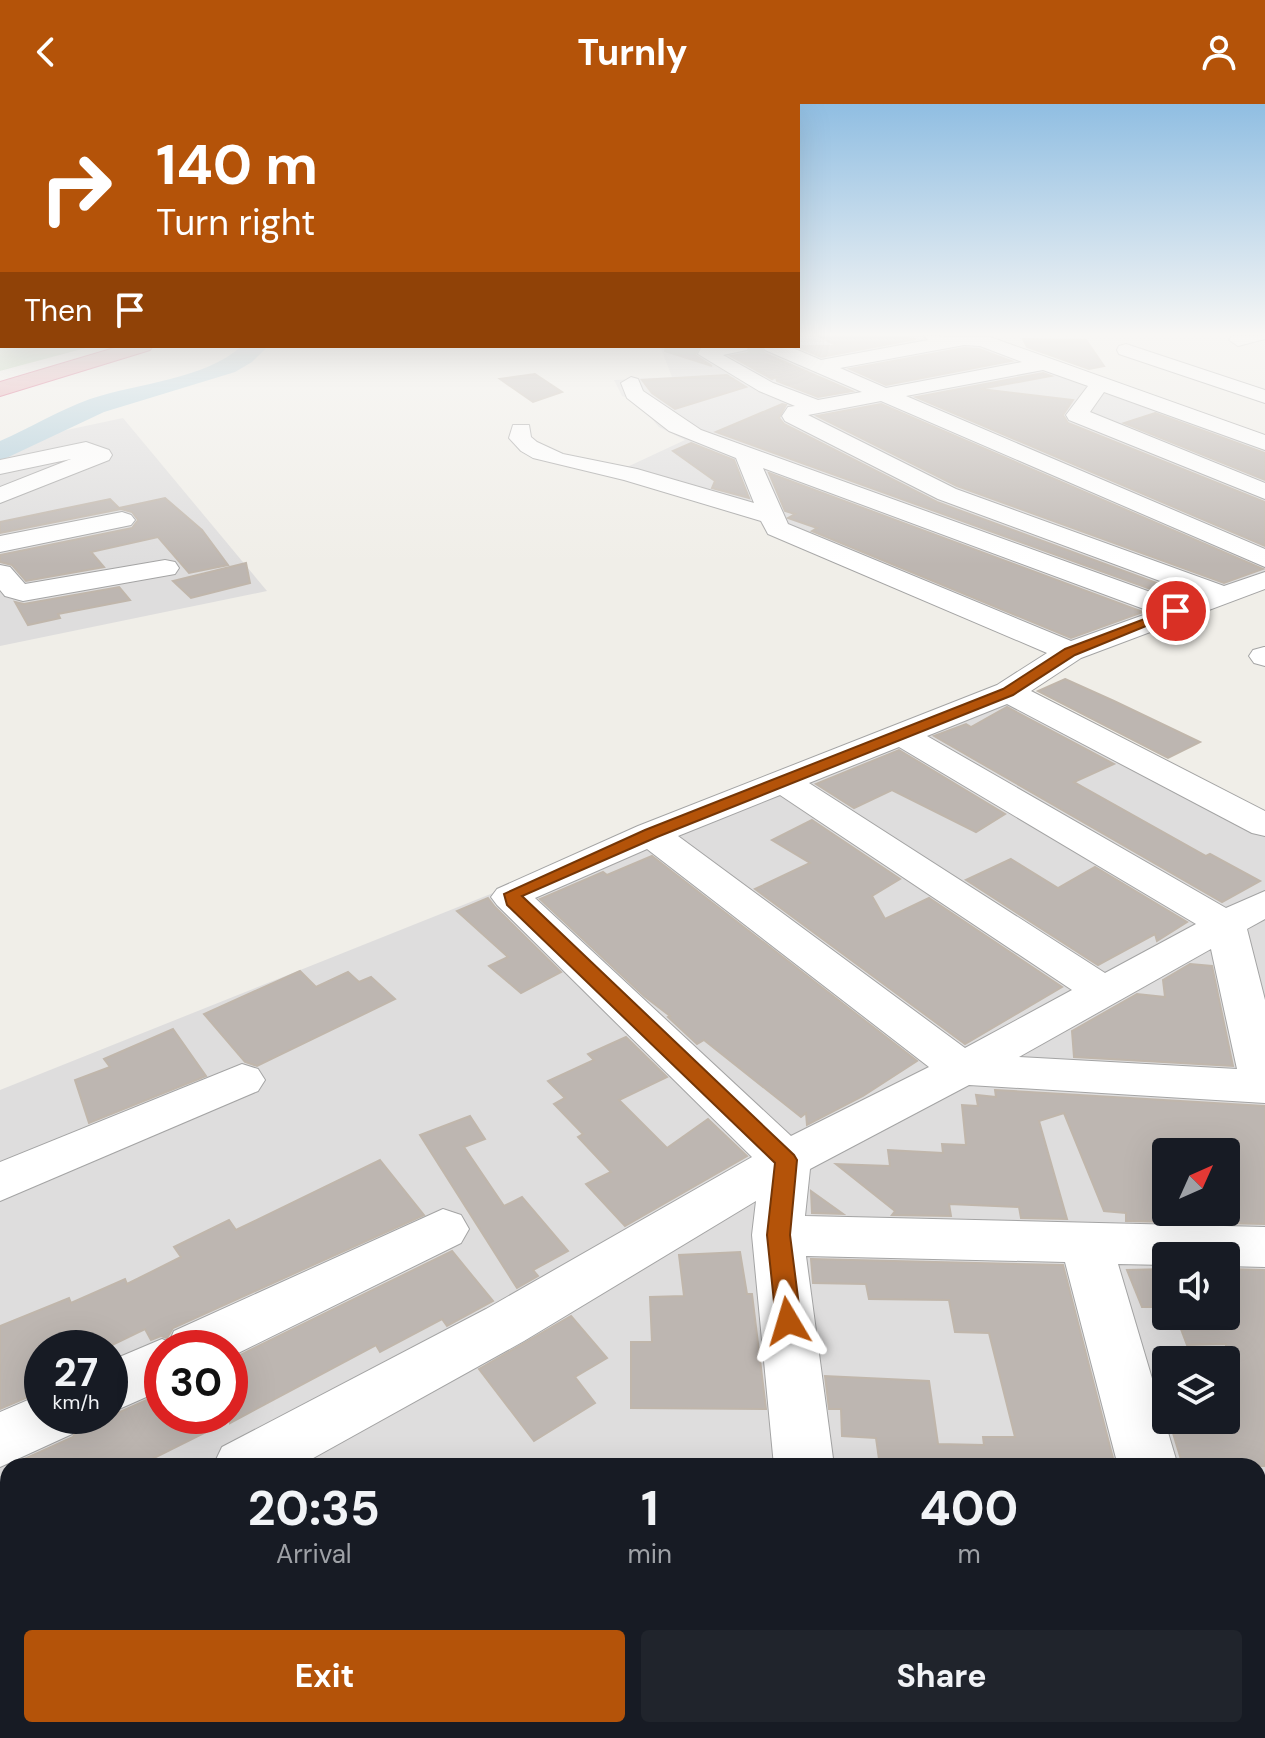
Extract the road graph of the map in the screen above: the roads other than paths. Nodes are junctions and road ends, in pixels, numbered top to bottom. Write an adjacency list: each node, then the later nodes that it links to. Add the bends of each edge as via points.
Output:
1 (660, 412): 10 (street, via 674,426)
2 (802, 412): 23 (street, via 795,419 947,494)
3 (929, 412): 12 (street)
4 (1079, 412): 9 (street)
5 (1176, 412): 6 (street)
6 (1219, 426): 8 (street); 9 (street)
7 (521, 430): 15 (street, via 520,438 534,450)
8 (1265, 443)
9 (1149, 445): 12 (street); 13 (street)
10 (745, 453): 15 (street); 24 (street)
11 (0, 467): 14 (street, via 86,449 101,455)
12 (1055, 467): 18 (street)
13 (1265, 492)
14 (0, 496)
15 (771, 516): 25 (street, via 777,529)
16 (122, 520): 17 (street)
17 (0, 544)
18 (1265, 559)
19 (30, 565): 22 (street)
20 (165, 568): 22 (street, via 37,593)
21 (1265, 580): 23 (street)
22 (4, 582)
23 (1224, 595): 24 (street)
24 (1176, 611): 25 (street)
25 (1070, 652): 26 (street)
26 (1008, 692): 27 (street); 29 (street)
27 (902, 735): 28 (street); 31 (street)
28 (782, 781): 30 (street); 32 (street)
29 (1265, 825)
30 (651, 834): 33 (street); 36 (street, via 511,897)
31 (1246, 914): 32 (street); 35 (street)
32 (1103, 991): 33 (street)
33 (962, 1069): 35 (street); 36 (street)
34 (242, 1080): 37 (street)
35 (1265, 1087)
36 (786, 1160): 39 (street); 45 (street)
37 (0, 1182)
38 (443, 1229): 42 (street)
39 (778, 1235): 40 (street); 47 (street)
40 (1086, 1243): 41 (street); 48 (street)
41 (1265, 1247)
42 (232, 1330)
43 (24, 1429): 44 (street)
44 (0, 1441)
45 (306, 1448): 46 (street)
46 (271, 1458)
47 (803, 1458)
48 (1146, 1458)

